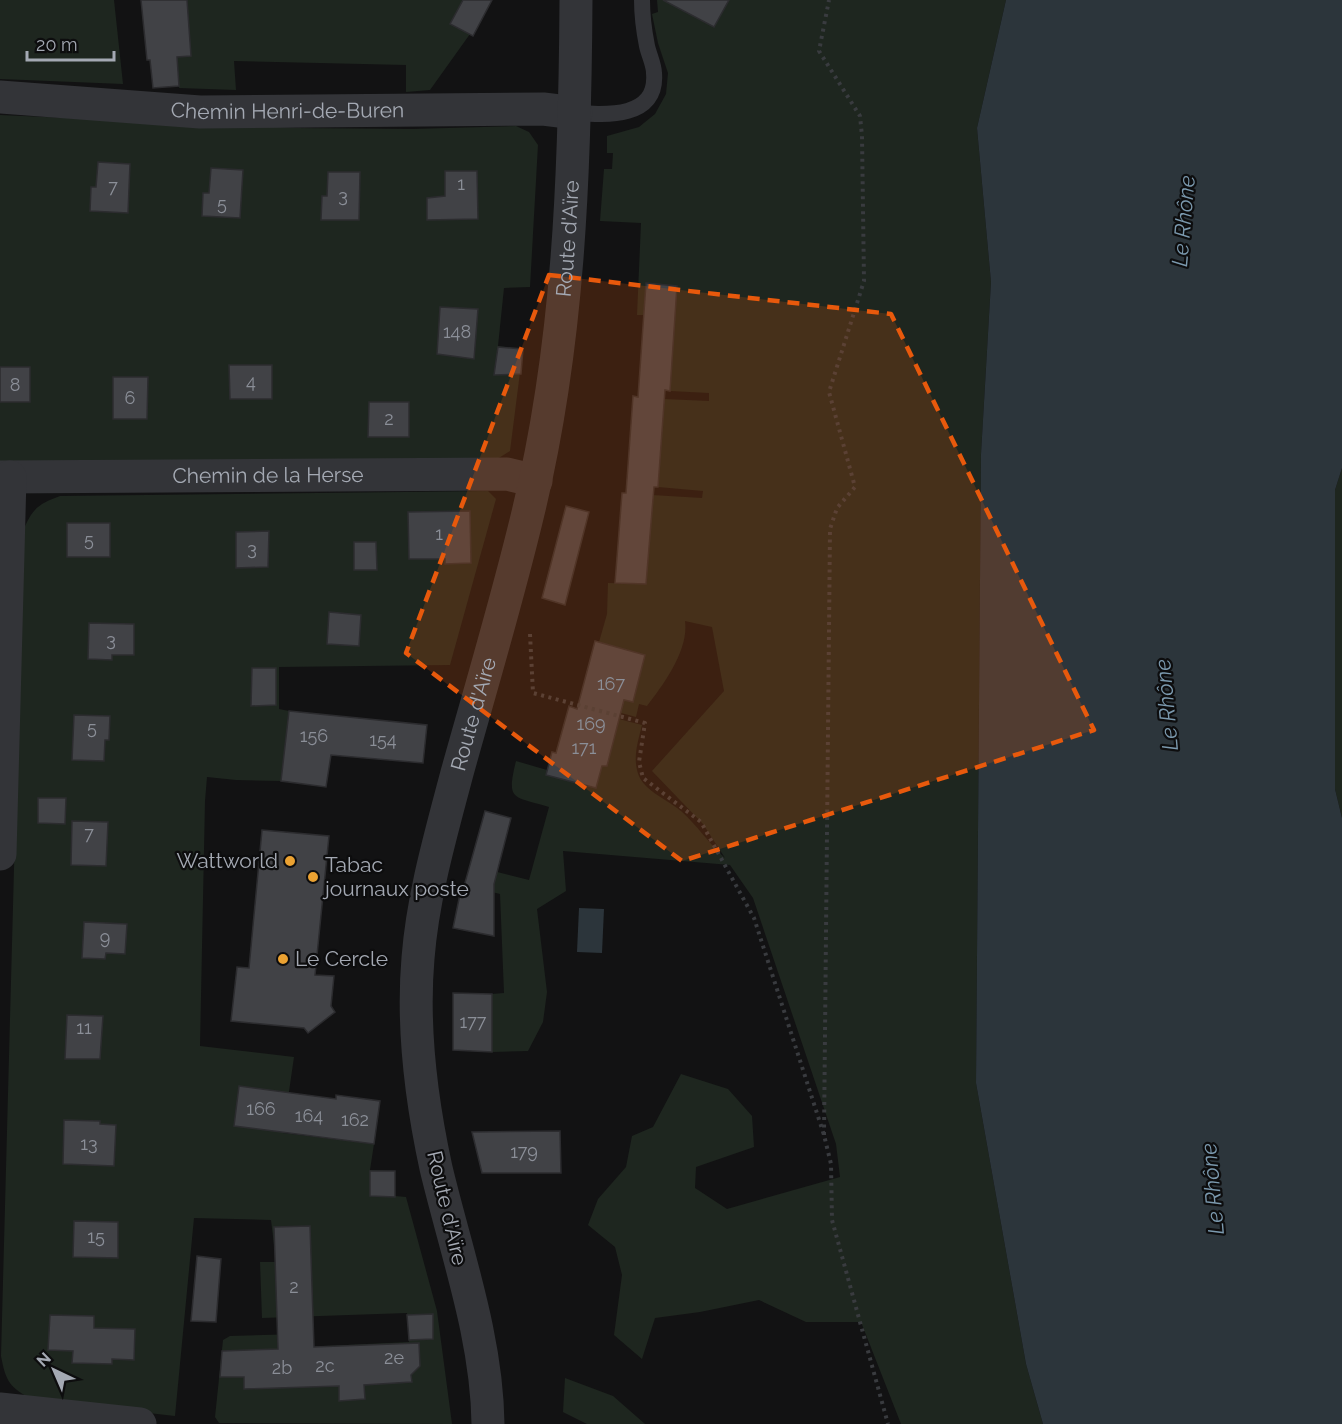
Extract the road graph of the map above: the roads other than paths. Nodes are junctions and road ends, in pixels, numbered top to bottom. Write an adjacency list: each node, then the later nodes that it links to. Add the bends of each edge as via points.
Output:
1 (576, 0): 4 (street, Route d'Aïre)
2 (642, 0): 4 (lane, via 646,44 654,72 650,94 643,104 621,113)
3 (0, 97): 4 (street, Chemin Henri-de-Buren, via 200,112)
4 (576, 112): 6 (street, Route d'Aïre, via 563,316)
5 (5, 477): 6 (street, Chemin de la Herse, via 507,474); 7 (street)
6 (536, 481): 10 (street, Route d'Aïre, via 430,876 417,959 415,1009 422,1089 436,1167 477,1334)
7 (0, 854)
8 (0, 1409): 9 (street)
9 (140, 1424)
10 (488, 1424)

